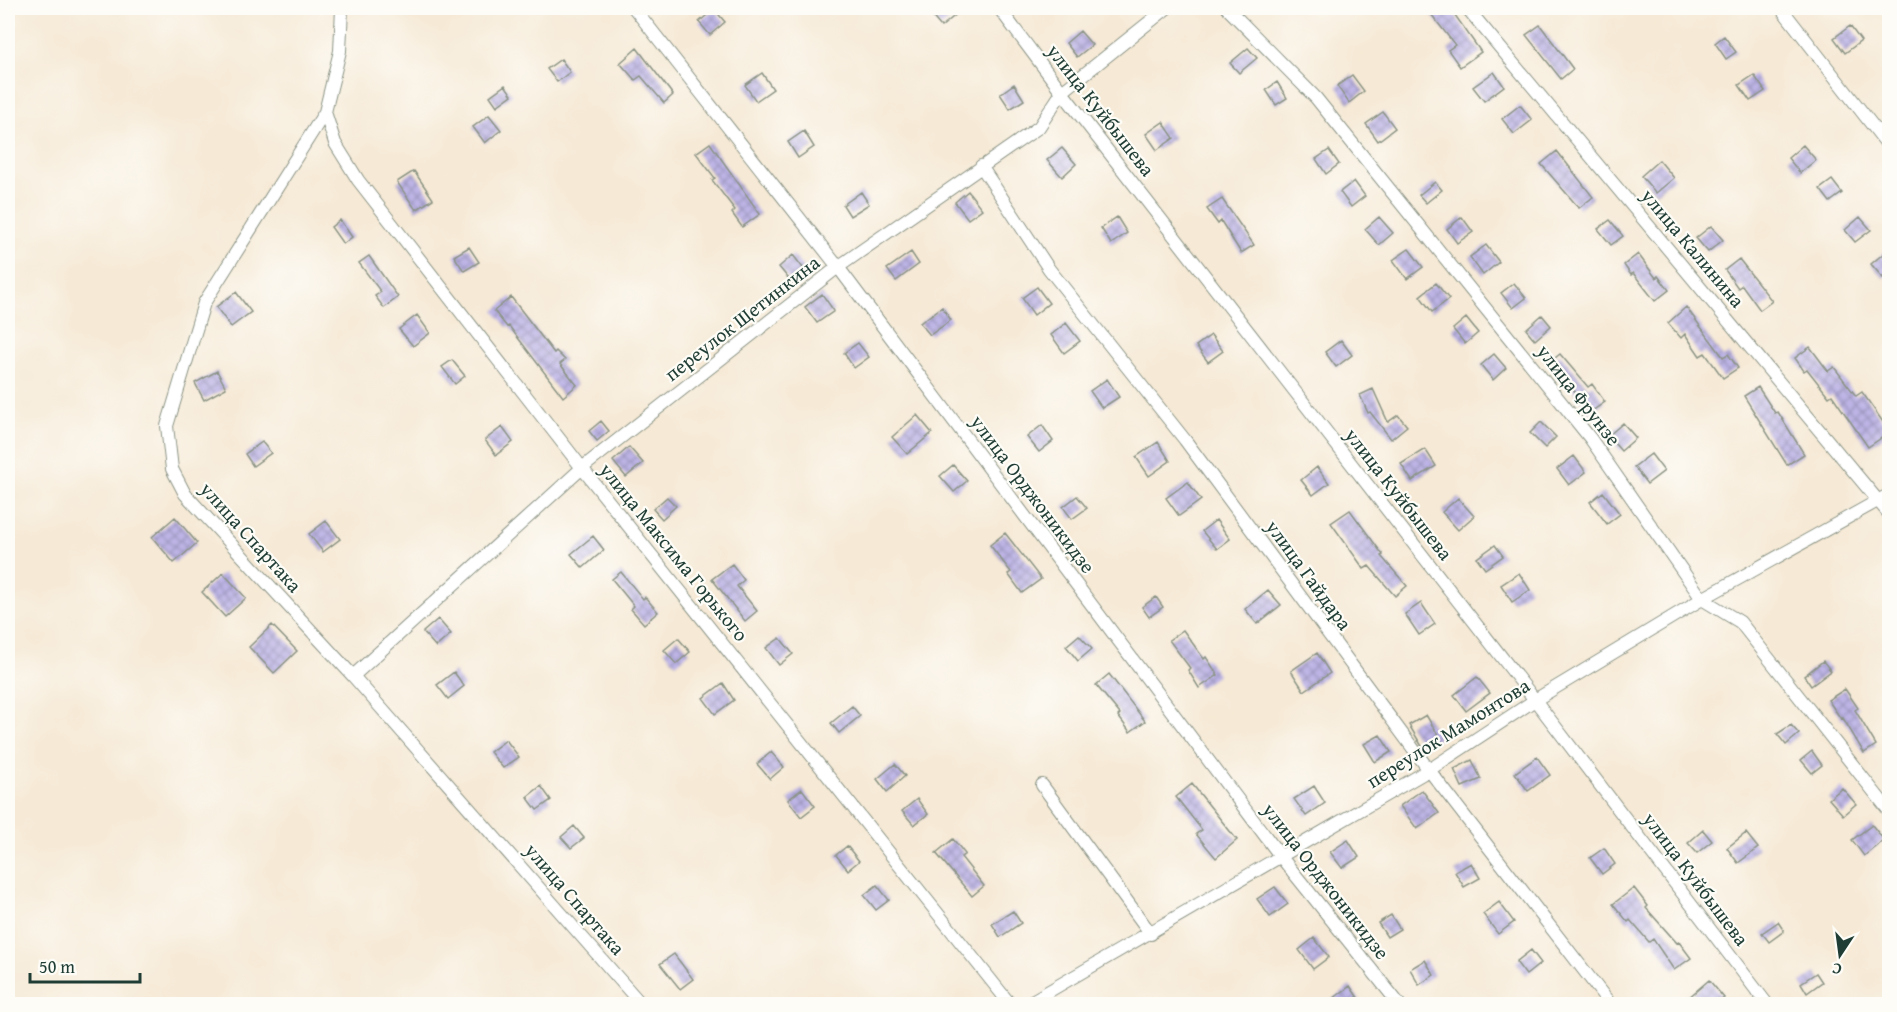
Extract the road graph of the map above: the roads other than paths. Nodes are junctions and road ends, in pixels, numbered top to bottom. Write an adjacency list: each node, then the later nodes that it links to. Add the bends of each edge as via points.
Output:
1 (342, 8): 9 (street, улица Спартака, via 340,51)
2 (634, 8): 12 (street, улица Орджоникидзе)
3 (999, 8): 8 (street, улица Куйбышева)
4 (1167, 8): 8 (street, переулок Щетинкина)
5 (1227, 8): 17 (street, улица Фрунзе, via 1316,98 1569,411)
6 (1467, 8): 15 (street, улица Калинина)
7 (1781, 8): 10 (street)
8 (1062, 92): 11 (street, переулок Щетинкина, via 1040,127); 19 (street, улица Куйбышева)
9 (325, 112): 13 (street, улица Максима Горького, via 335,143 358,180); 18 (street, улица Спартака, via 204,303 166,426 172,469 185,494)
10 (1890, 148)
11 (981, 166): 12 (street, переулок Щетинкина); 20 (street, улица Гайдара, via 1049,269 1185,440)
12 (838, 267): 13 (street, переулок Щетинкина); 23 (street, улица Орджоникидзе)
13 (582, 468): 18 (street, переулок Щетинкина); 26 (street, улица Максима Горького)
14 (1890, 494): 15 (street, переулок Мамонтова)
15 (1878, 500): 16 (street, улица Калинина); 17 (street, переулок Мамонтова)
16 (1890, 515)
17 (1702, 598): 19 (street, переулок Мамонтова); 22 (street, улица Фрунзе, via 1740,622)
18 (353, 676): 25 (street, улица Спартака)
19 (1535, 700): 20 (street, переулок Мамонтова); 30 (street, улица Куйбышева)
20 (1429, 770): 23 (street, переулок Мамонтова); 29 (street, улица Гайдара)
21 (1042, 786): 24 (street)
22 (1890, 812)
23 (1281, 857): 24 (street, переулок Мамонтова); 28 (street, улица Орджоникидзе)
24 (1150, 934): 27 (street, переулок Мамонтова)
25 (641, 1005)
26 (1010, 1005)
27 (1026, 1005)
28 (1399, 1005)
29 (1610, 1005)
30 (1767, 1005)

